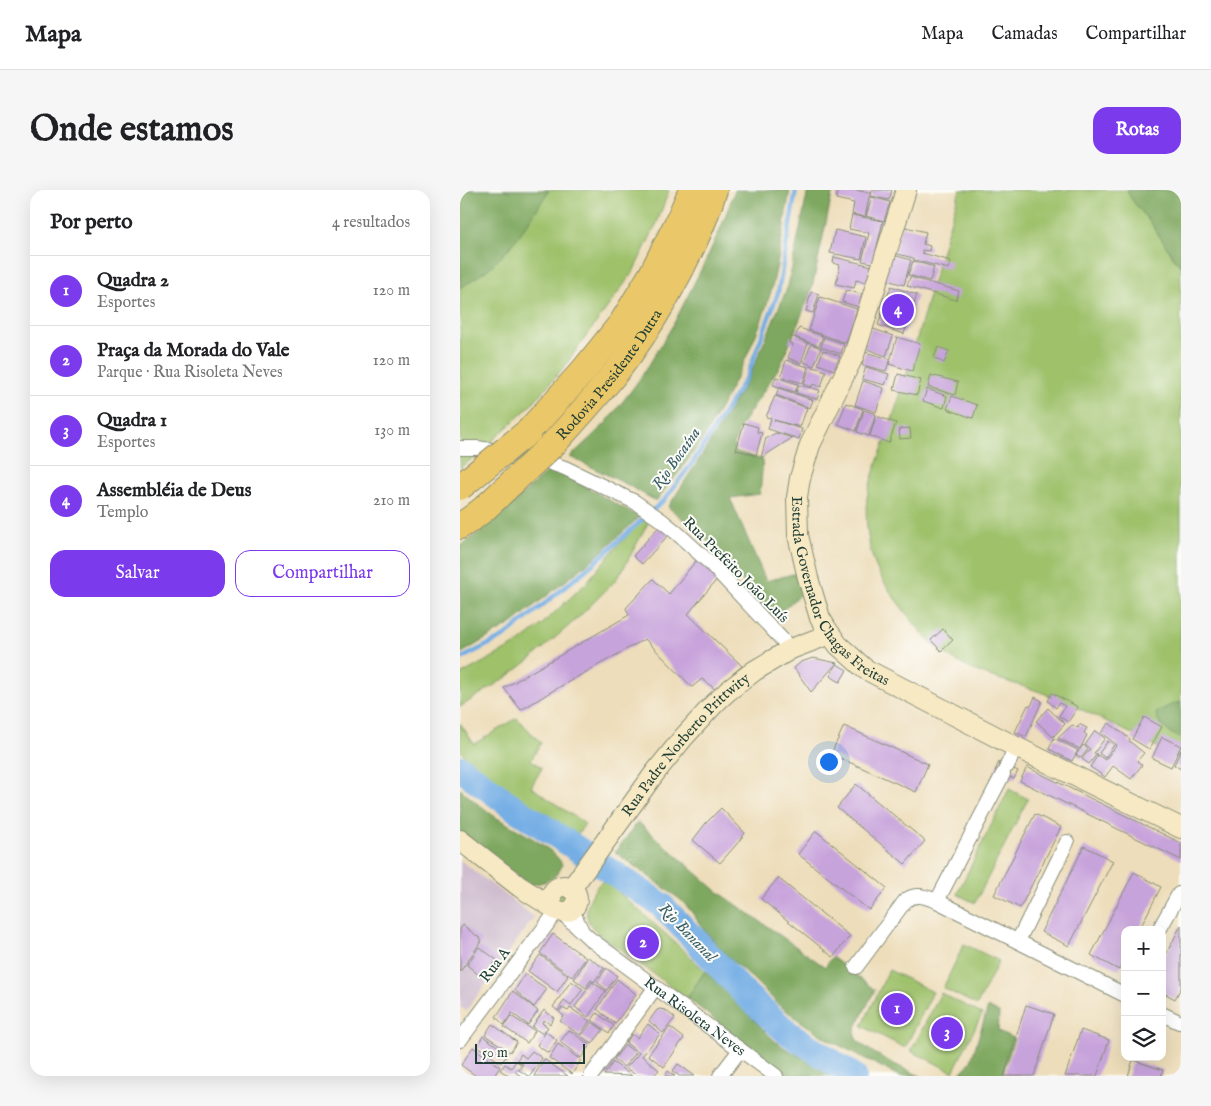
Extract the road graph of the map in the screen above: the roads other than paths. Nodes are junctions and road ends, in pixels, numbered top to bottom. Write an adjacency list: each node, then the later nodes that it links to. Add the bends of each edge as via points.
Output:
1 (692, 190): 5 (highway, Rodovia Presidente Dutra, bridge, via 652,274 622,323 529,431)
2 (714, 190): 6 (highway, Rodovia Presidente Dutra, bridge, via 680,271 650,324 610,380 554,443 485,508)
3 (906, 190): 7 (main road, Estrada Governador Chagas Freitas, via 854,355 810,445 800,478 797,517 801,552 820,618)
4 (460, 448): 8 (street, Rua Prefeito João Luís, via 524,454 565,468 635,502 677,532 710,563)
5 (460, 487)
6 (460, 526)
7 (830, 634): 8 (main road, Rua Padre Norberto Prittwity); 9 (main road, Estrada Governador Chagas Freitas, via 865,670)
8 (791, 649): 14 (main road, Rua Padre Norberto Prittwity, via 728,691 683,738)
9 (1016, 747): 10 (main road, Estrada Governador Chagas Freitas); 15 (street)
10 (1181, 828)
11 (460, 840): 14 (main road, Rua Risoleta Neves, via 520,887)
12 (1067, 842): 17 (street)
13 (1179, 894): 16 (street)
14 (564, 901): 19 (street, Rua Risoleta Neves, via 590,939); 23 (street, Rua A)
15 (937, 901): 17 (street); 18 (street, via 923,896 908,898)
16 (1161, 926)
17 (1018, 942): 20 (street)
18 (856, 967)
19 (655, 988): 24 (street, Rua Risoleta Neves); 25 (street)
20 (1121, 993)
21 (1166, 1016): 22 (street)
22 (1179, 1022)
23 (460, 1040)
24 (740, 1050): 26 (street); 27 (street, Rua Risoleta Neves)
25 (591, 1076)
26 (720, 1076)
27 (776, 1076)

